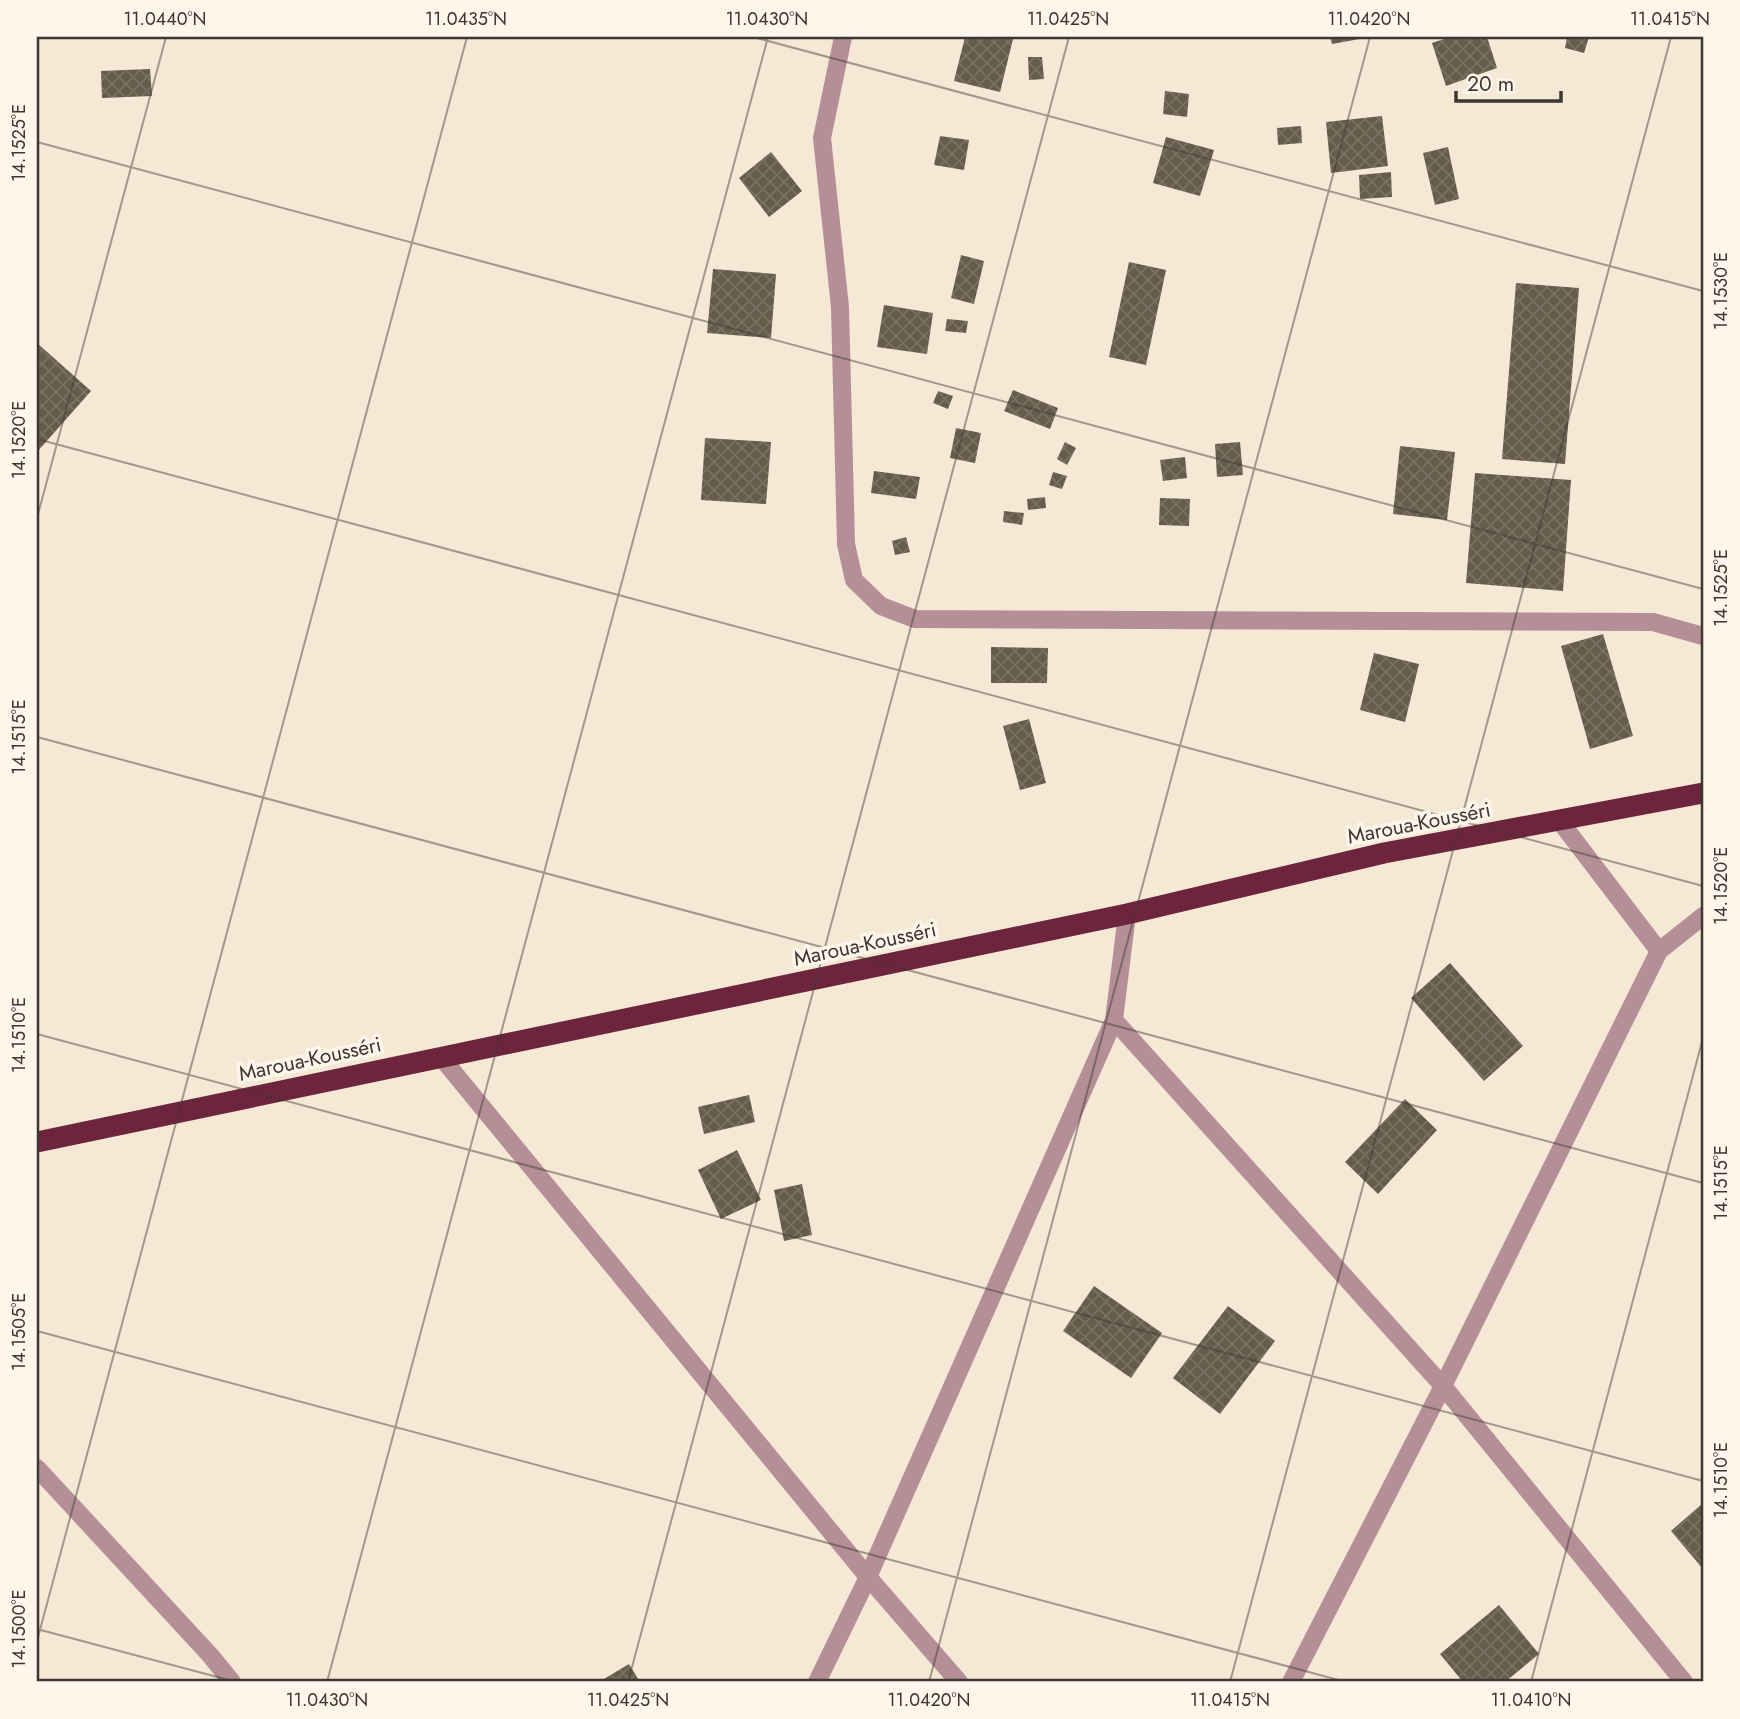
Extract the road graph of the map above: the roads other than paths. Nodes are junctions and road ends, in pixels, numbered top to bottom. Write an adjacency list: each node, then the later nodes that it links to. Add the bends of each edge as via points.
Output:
1 (843, 37): 2 (street, via 822,138 840,307 846,544 854,580 881,606 915,620 1653,622)
2 (1703, 636)
3 (1703, 793): 4 (highway, Maroua-Kousséri)
4 (1559, 820): 5 (highway, Maroua-Kousséri, via 1384,853); 7 (street)
5 (1127, 914): 8 (street); 9 (highway, Maroua-Kousséri)
6 (1703, 916): 7 (street)
7 (1658, 951): 11 (street)
8 (1114, 1020): 11 (street); 13 (street)
9 (441, 1058): 10 (highway, Maroua-Kousséri); 13 (street)
10 (37, 1142)
11 (1443, 1386): 17 (street); 18 (street)
12 (37, 1468): 14 (street)
13 (869, 1577): 15 (street); 16 (street)
14 (232, 1682)
15 (817, 1682)
16 (959, 1682)
17 (1291, 1682)
18 (1684, 1682)

